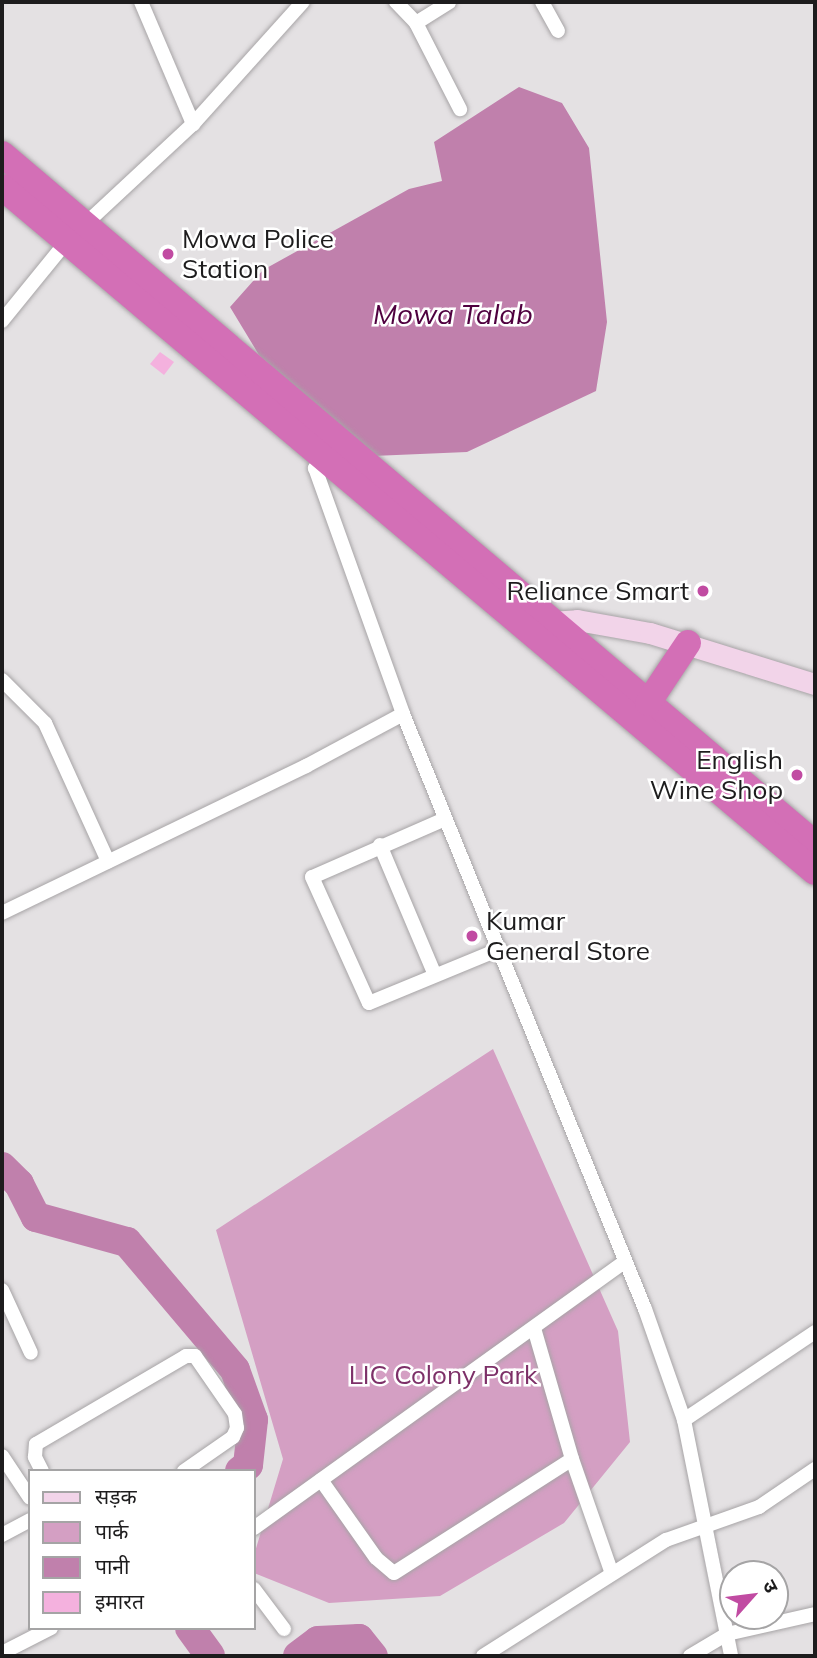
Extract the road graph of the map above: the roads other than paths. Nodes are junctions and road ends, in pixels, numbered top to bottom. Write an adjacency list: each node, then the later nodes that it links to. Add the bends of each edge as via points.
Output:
1 (141, 2): 9 (street)
2 (303, 2): 9 (street)
3 (396, 2): 6 (street)
4 (449, 2): 6 (street)
5 (542, 2): 7 (street)
6 (416, 23): 8 (street)
7 (558, 31)
8 (460, 109)
9 (192, 124): 12 (street)
10 (2, 154): 12 (highway)
11 (2, 187): 12 (highway)
12 (75, 233): 13 (street); 14 (highway)
13 (2, 321)
14 (329, 448): 15 (highway); 20 (street, via 315,468); 25 (highway)
15 (550, 622): 16 (street, via 577,620); 19 (highway)
16 (688, 643): 18 (street); 19 (highway)
17 (2, 680): 24 (street, via 45,723)
18 (815, 684)
19 (648, 704): 22 (highway)
20 (403, 714): 21 (street); 24 (street)
21 (445, 819): 23 (street); 27 (street)
22 (815, 844)
23 (380, 845): 28 (street); 28 (street, via 312,877 369,1003)
24 (108, 861): 26 (street)
25 (815, 873)
26 (2, 913)
27 (500, 949): 28 (street); 29 (street)
28 (435, 975)
29 (625, 1261): 31 (street); 34 (street)
30 (2, 1290): 33 (street)
31 (534, 1328): 36 (street); 40 (street)
32 (815, 1332): 34 (street)
33 (31, 1353)
34 (684, 1420): 44 (street)
35 (2, 1456): 41 (street)
36 (572, 1459): 40 (street, via 394,1573 376,1558); 46 (street)
37 (41, 1469): 38 (street, via 35,1457 36,1444 186,1356 195,1356 235,1414 237,1428 233,1437)
38 (187, 1469)
39 (815, 1469): 44 (street, via 759,1507)
40 (321, 1480): 43 (street)
41 (28, 1495)
42 (28, 1521): 45 (street)
43 (256, 1527)
44 (706, 1529): 46 (street, via 666,1540); 51 (street)
45 (2, 1535)
46 (611, 1571): 53 (street)
47 (256, 1592): 49 (street)
48 (815, 1614): 51 (street)
49 (284, 1629)
50 (47, 1630): 52 (street)
51 (727, 1634): 54 (street); 55 (street)
52 (2, 1653)
53 (483, 1656)
54 (690, 1656)
55 (731, 1656)

